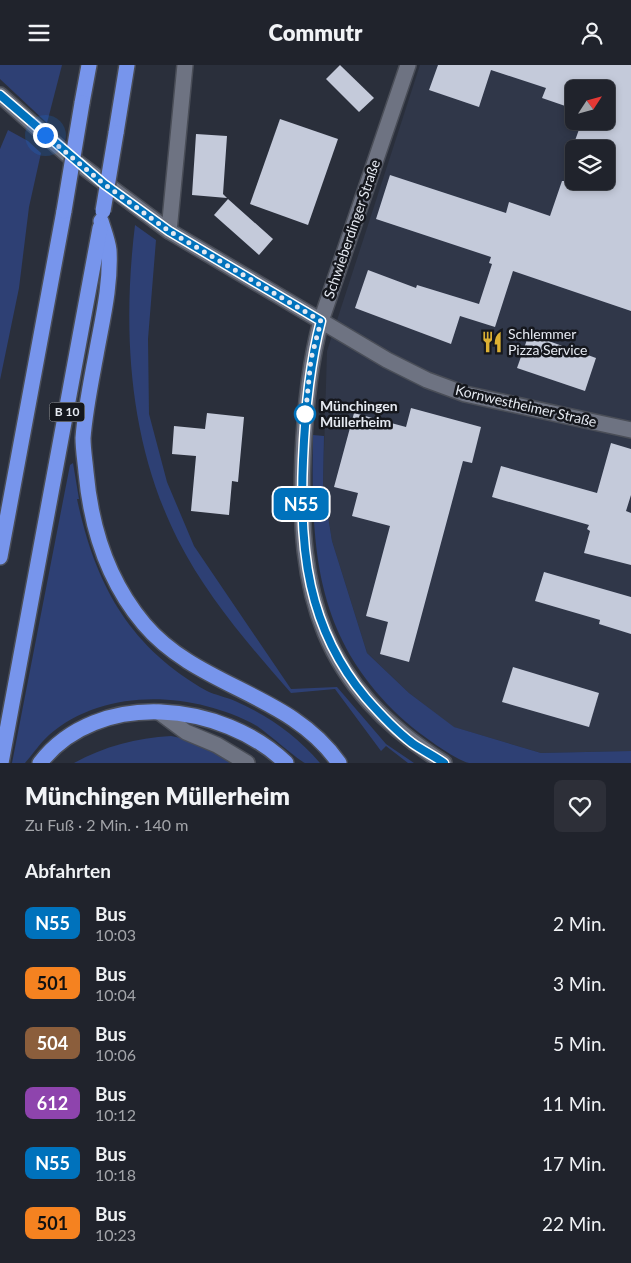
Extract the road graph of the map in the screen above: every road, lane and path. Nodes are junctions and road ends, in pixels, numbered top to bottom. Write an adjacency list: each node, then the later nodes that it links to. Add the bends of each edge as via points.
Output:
1 (89, 65): 10 (highway, B 10, bridge)
2 (127, 65): 6 (highway, B 10, bridge)
3 (185, 65): 7 (street)
4 (408, 65): 8 (street, Schwieberdinger Straße)
5 (0, 95): 7 (street, Kornwestheimer Straße, via 77,162)
6 (102, 231): 14 (highway, B 10); 18 (highway, via 109,250 108,288 83,439 93,523 105,561 122,594 145,625 172,651 198,669 282,710 306,727)
7 (169, 231): 8 (street, Kornwestheimer Straße)
8 (321, 321): 9 (street, Kornwestheimer Straße, via 427,381 465,394); 19 (street, Schwieberdinger Straße, via 311,359 301,502 305,561 317,613 331,648 351,680 384,719 412,743)
9 (631, 430)
10 (13, 491): 11 (highway); 12 (highway, B 10)
11 (0, 506)
12 (0, 557)
13 (159, 712): 15 (highway, via 120,716 90,724 68,737); 16 (street, via 186,732); 17 (highway, via 214,720 239,730 269,748)
14 (1, 763)
15 (40, 763)
16 (247, 763)
17 (286, 763)
18 (339, 763)
19 (444, 763)

